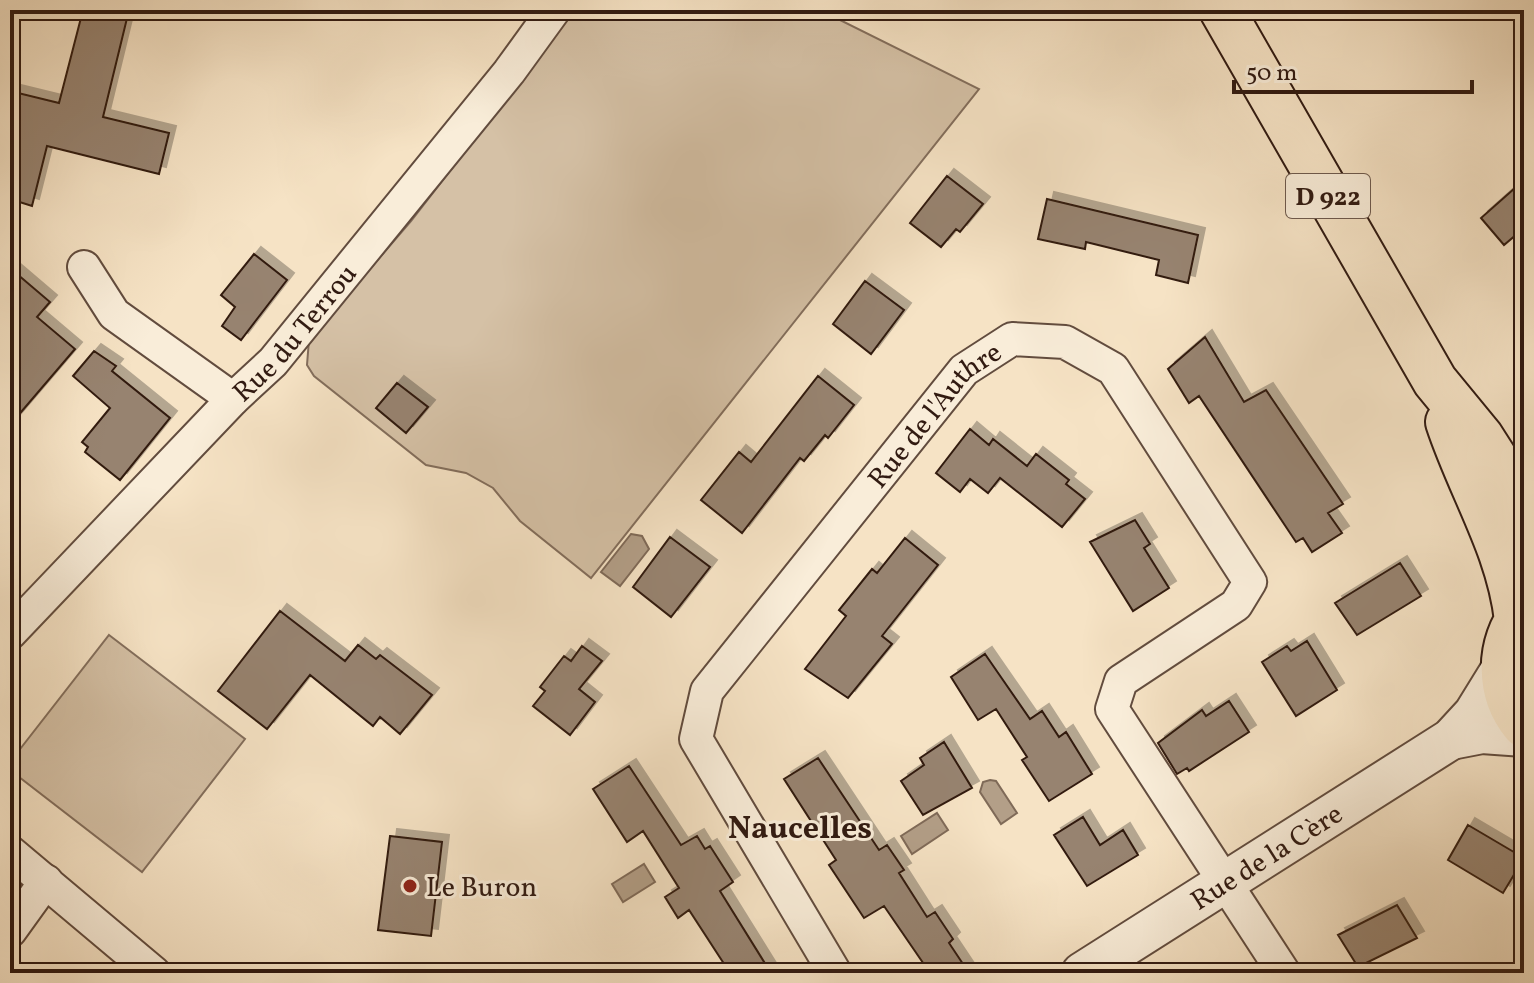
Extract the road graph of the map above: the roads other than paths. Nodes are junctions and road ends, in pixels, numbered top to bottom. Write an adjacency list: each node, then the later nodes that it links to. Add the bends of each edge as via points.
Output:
1 (554, 10): 5 (street, Rue du Terrou, via 273,362)
2 (1222, 10): 4 (main road, D 922)
3 (84, 267): 5 (street, via 114,314)
4 (1435, 381): 6 (main road, D 922, via 1481,437); 7 (main road, D 922, via 1457,450 1497,539)
5 (233, 399): 8 (street, Rue du Terrou)
6 (1524, 504)
7 (1520, 615): 9 (main road, via 1509,634)
8 (10, 633)
9 (1503, 667): 10 (main road, via 1511,706); 12 (street, Rue de la Cère, via 1474,714)
10 (1524, 725)
11 (1524, 736): 12 (street, Rue de la Cère, via 1482,733)
12 (1451, 739): 15 (street, Rue de la Cère)
13 (10, 852): 14 (street)
14 (46, 881): 16 (street); 17 (street)
15 (1225, 883): 18 (street, Rue de l'Authre, via 1112,709 1121,681 1236,605 1250,582 1113,369 1065,342 1012,339 964,370 707,691 696,739); 19 (street, Rue de la Cère); 20 (street)
16 (10, 931)
17 (154, 973)
18 (835, 973)
19 (1082, 973)
20 (1284, 973)

